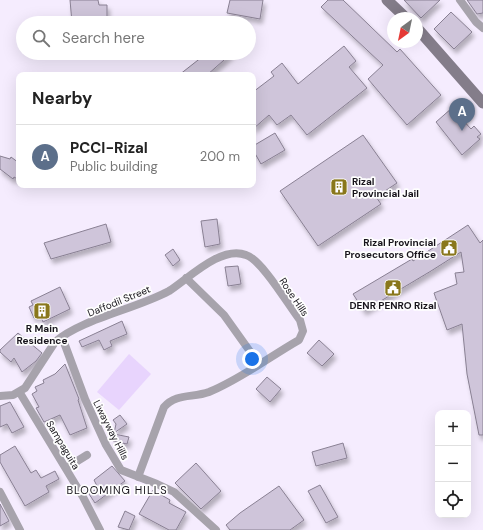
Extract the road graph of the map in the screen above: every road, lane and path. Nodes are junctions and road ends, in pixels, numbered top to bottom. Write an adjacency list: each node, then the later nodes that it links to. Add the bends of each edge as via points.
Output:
1 (387, 0): 3 (main road)
2 (460, 0): 4 (street)
3 (400, 12)
4 (483, 28)
5 (423, 35): 6 (main road)
6 (482, 101)
7 (262, 267): 8 (street, Daffodil Street, via 246,255 234,254 218,257); 10 (street, Rose Hills, via 300,320 303,331 299,340)
8 (186, 278): 9 (street, Daffodil Street, via 146,302); 10 (street, via 224,315)
9 (62, 336): 11 (street, Daffodil Street); 15 (street, Liwayway Hills, via 85,399 114,460 121,470)
10 (259, 364): 15 (street, via 226,385 202,394 170,400 164,407)
11 (20, 393): 12 (street); 14 (street, Sampaguita)
12 (0, 396)
13 (87, 455): 14 (street)
14 (66, 468): 18 (street, Sampaguita)
15 (138, 477): 19 (street, Liwayway Hills, via 174,492)
16 (0, 492): 17 (street)
17 (20, 530)
18 (100, 530)
19 (216, 530)

